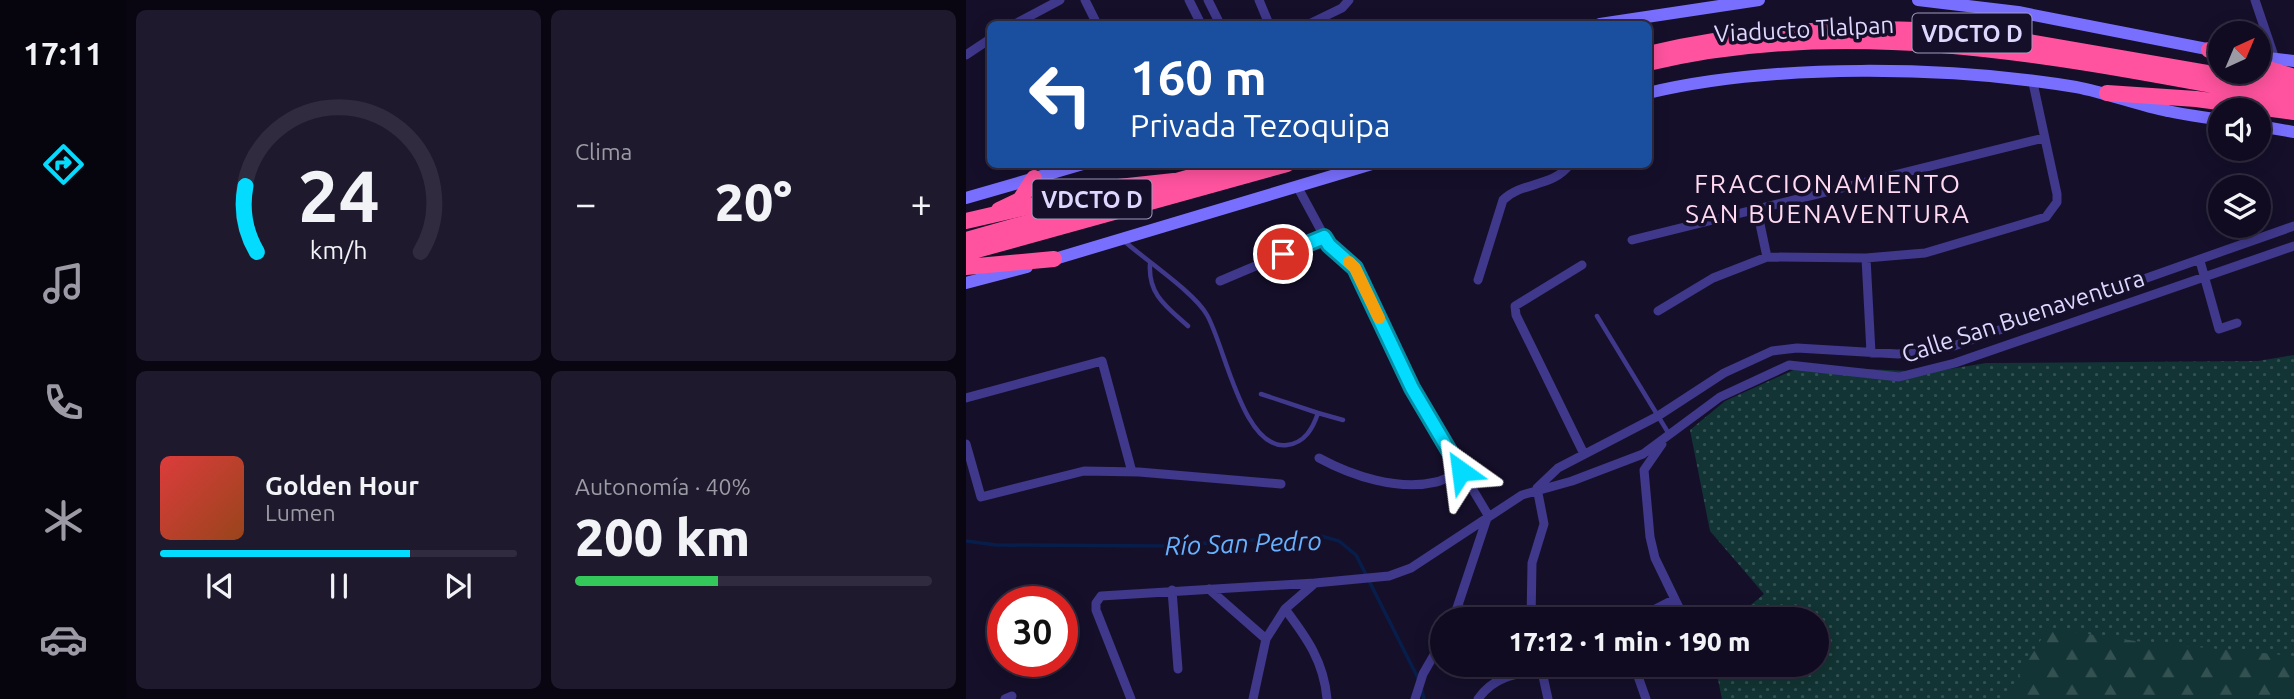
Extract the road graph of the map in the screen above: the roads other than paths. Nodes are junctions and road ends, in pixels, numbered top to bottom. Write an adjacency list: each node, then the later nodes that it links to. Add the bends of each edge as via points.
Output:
1 (1060, 0): 11 (street)
2 (1085, 0): 12 (street)
3 (1189, 0): 13 (street)
4 (1208, 0): 14 (street)
5 (1259, 0): 15 (street)
6 (1349, 0): 16 (street)
7 (1759, 0): 10 (main road, Viaducto Tlalpan)
8 (1917, 0): 20 (main road, Viaducto Tlalpan, via 2018,12)
9 (2255, 0): 22 (street)
10 (1721, 2): 17 (main road, Viaducto Tlalpan)
11 (1021, 21)
12 (1096, 21)
13 (1200, 21)
14 (1218, 21)
15 (1268, 21)
16 (1315, 21)
17 (1616, 21)
18 (987, 41): 21 (street)
19 (1652, 50): 28 (highway, bridge, via 1806,31 1925,29 1991,35)
20 (2208, 50)
21 (966, 55)
22 (2274, 58): 23 (main road)
23 (2294, 61)
24 (1652, 64): 31 (highway, Viaducto Tlalpan / VDCTO D, via 1822,46 1888,46 1987,53)
25 (2272, 70): 26 (highway)
26 (2294, 77)
27 (2033, 83): 29 (main road, Viaducto Tlalpan, via 1800,72); 30 (main road, Viaducto Tlalpan); 36 (street)
28 (2294, 87)
29 (1652, 92)
30 (2107, 93): 32 (highway); 33 (main road, Viaducto Tlalpan)
31 (2294, 102)
32 (2294, 112)
33 (2208, 118)
34 (2271, 128): 35 (main road)
35 (2294, 132)
36 (2044, 138): 48 (street); 58 (street, via 2057,194 2046,217 1925,253)
37 (1069, 168): 44 (main road)
38 (1204, 168): 52 (highway, VDCTO D)
39 (1222, 168): 45 (highway)
40 (1253, 168): 56 (highway)
41 (1272, 168): 56 (highway, VDCTO D)
42 (1358, 168): 46 (main road)
43 (1566, 168): 66 (street, via 1552,181 1511,192 1503,200)
44 (1034, 178): 47 (main road); 49 (highway, via 1020,200)
45 (1174, 181): 49 (highway, bridge, via 1109,188); 52 (highway, bridge)
46 (1297, 186): 51 (street); 53 (main road)
47 (966, 198)
48 (1757, 210): 54 (street); 57 (street)
49 (966, 222)
50 (2294, 226): 60 (street, Calle San Buenaventura)
51 (1324, 237): 65 (street); 82 (street, via 1355,268 1412,388)
52 (966, 238)
53 (1123, 240): 59 (main road); 61 (lane)
54 (1632, 240)
55 (2294, 246): 64 (street, Calle San Buenaventura)
56 (966, 251)
57 (1767, 257): 58 (street); 68 (street, via 1713,278)
58 (1866, 258): 72 (street, Calle San Buenaventura)
59 (1054, 259): 63 (highway); 67 (main road)
60 (2200, 261): 64 (street); 72 (street, Calle San Buenaventura, via 1951,347)
61 (1150, 264): 71 (lane, via 1149,280 1155,295); 75 (lane, via 1206,313 1249,419 1264,441 1278,446 1300,441)
62 (1582, 265): 80 (street, via 1515,306)
63 (966, 267)
64 (2207, 276): 70 (street, via 2219,329); 78 (street, Calle San Buenaventura, via 1955,363 1899,377 1789,365 1720,397)
65 (1220, 281)
66 (1478, 281)
67 (966, 283)
68 (1658, 311)
69 (1597, 316): 76 (lane)
70 (2237, 323)
71 (1188, 326)
72 (1871, 353): 76 (street, Calle San Buenaventura, via 1797,348 1772,351 1724,373)
73 (1261, 394): 75 (lane)
74 (966, 398): 83 (street, via 1102,361)
75 (1318, 413): 77 (lane)
76 (1658, 416): 78 (lane); 80 (street, Calle San Buenaventura)
77 (1343, 419)
78 (1669, 435): 85 (street, Calle San Buenaventura, via 1632,459); 90 (street, via 1649,461 1643,481 1655,558)
79 (966, 444): 83 (street, via 981,497 1084,471)
80 (1584, 454): 85 (street, Calle San Buenaventura, via 1558,468)
81 (1320, 458): 82 (street, via 1349,474 1413,484 1438,482)
82 (1461, 471): 86 (street)
83 (1132, 472): 84 (street)
84 (1281, 484)
85 (1537, 488): 86 (street, Calle San Buenaventura); 92 (street, via 1544,524 1532,563)
86 (1488, 515): 87 (street, Calle San Buenaventura, via 1411,568 1389,576); 91 (street)
87 (1315, 583): 88 (street); 95 (street)
88 (1209, 589): 89 (street); 96 (street)
89 (1172, 590): 98 (street); 102 (street, via 1108,594 1096,603)
90 (1675, 599): 93 (street); 94 (street)
91 (1458, 607)
92 (1531, 607)
93 (1659, 607)
94 (1679, 607)
95 (1285, 609): 96 (street); 104 (street, via 1310,641 1325,675)
96 (1266, 639): 103 (street)
97 (1430, 662): 105 (street)
98 (1178, 669)
99 (1504, 677): 106 (street, via 1488,685)
100 (1543, 677): 107 (street)
101 (1638, 677): 108 (street)
102 (1131, 699)
103 (1253, 699)
104 (1327, 699)
105 (1415, 699)
106 (1478, 699)
107 (1548, 699)
108 (1646, 699)

